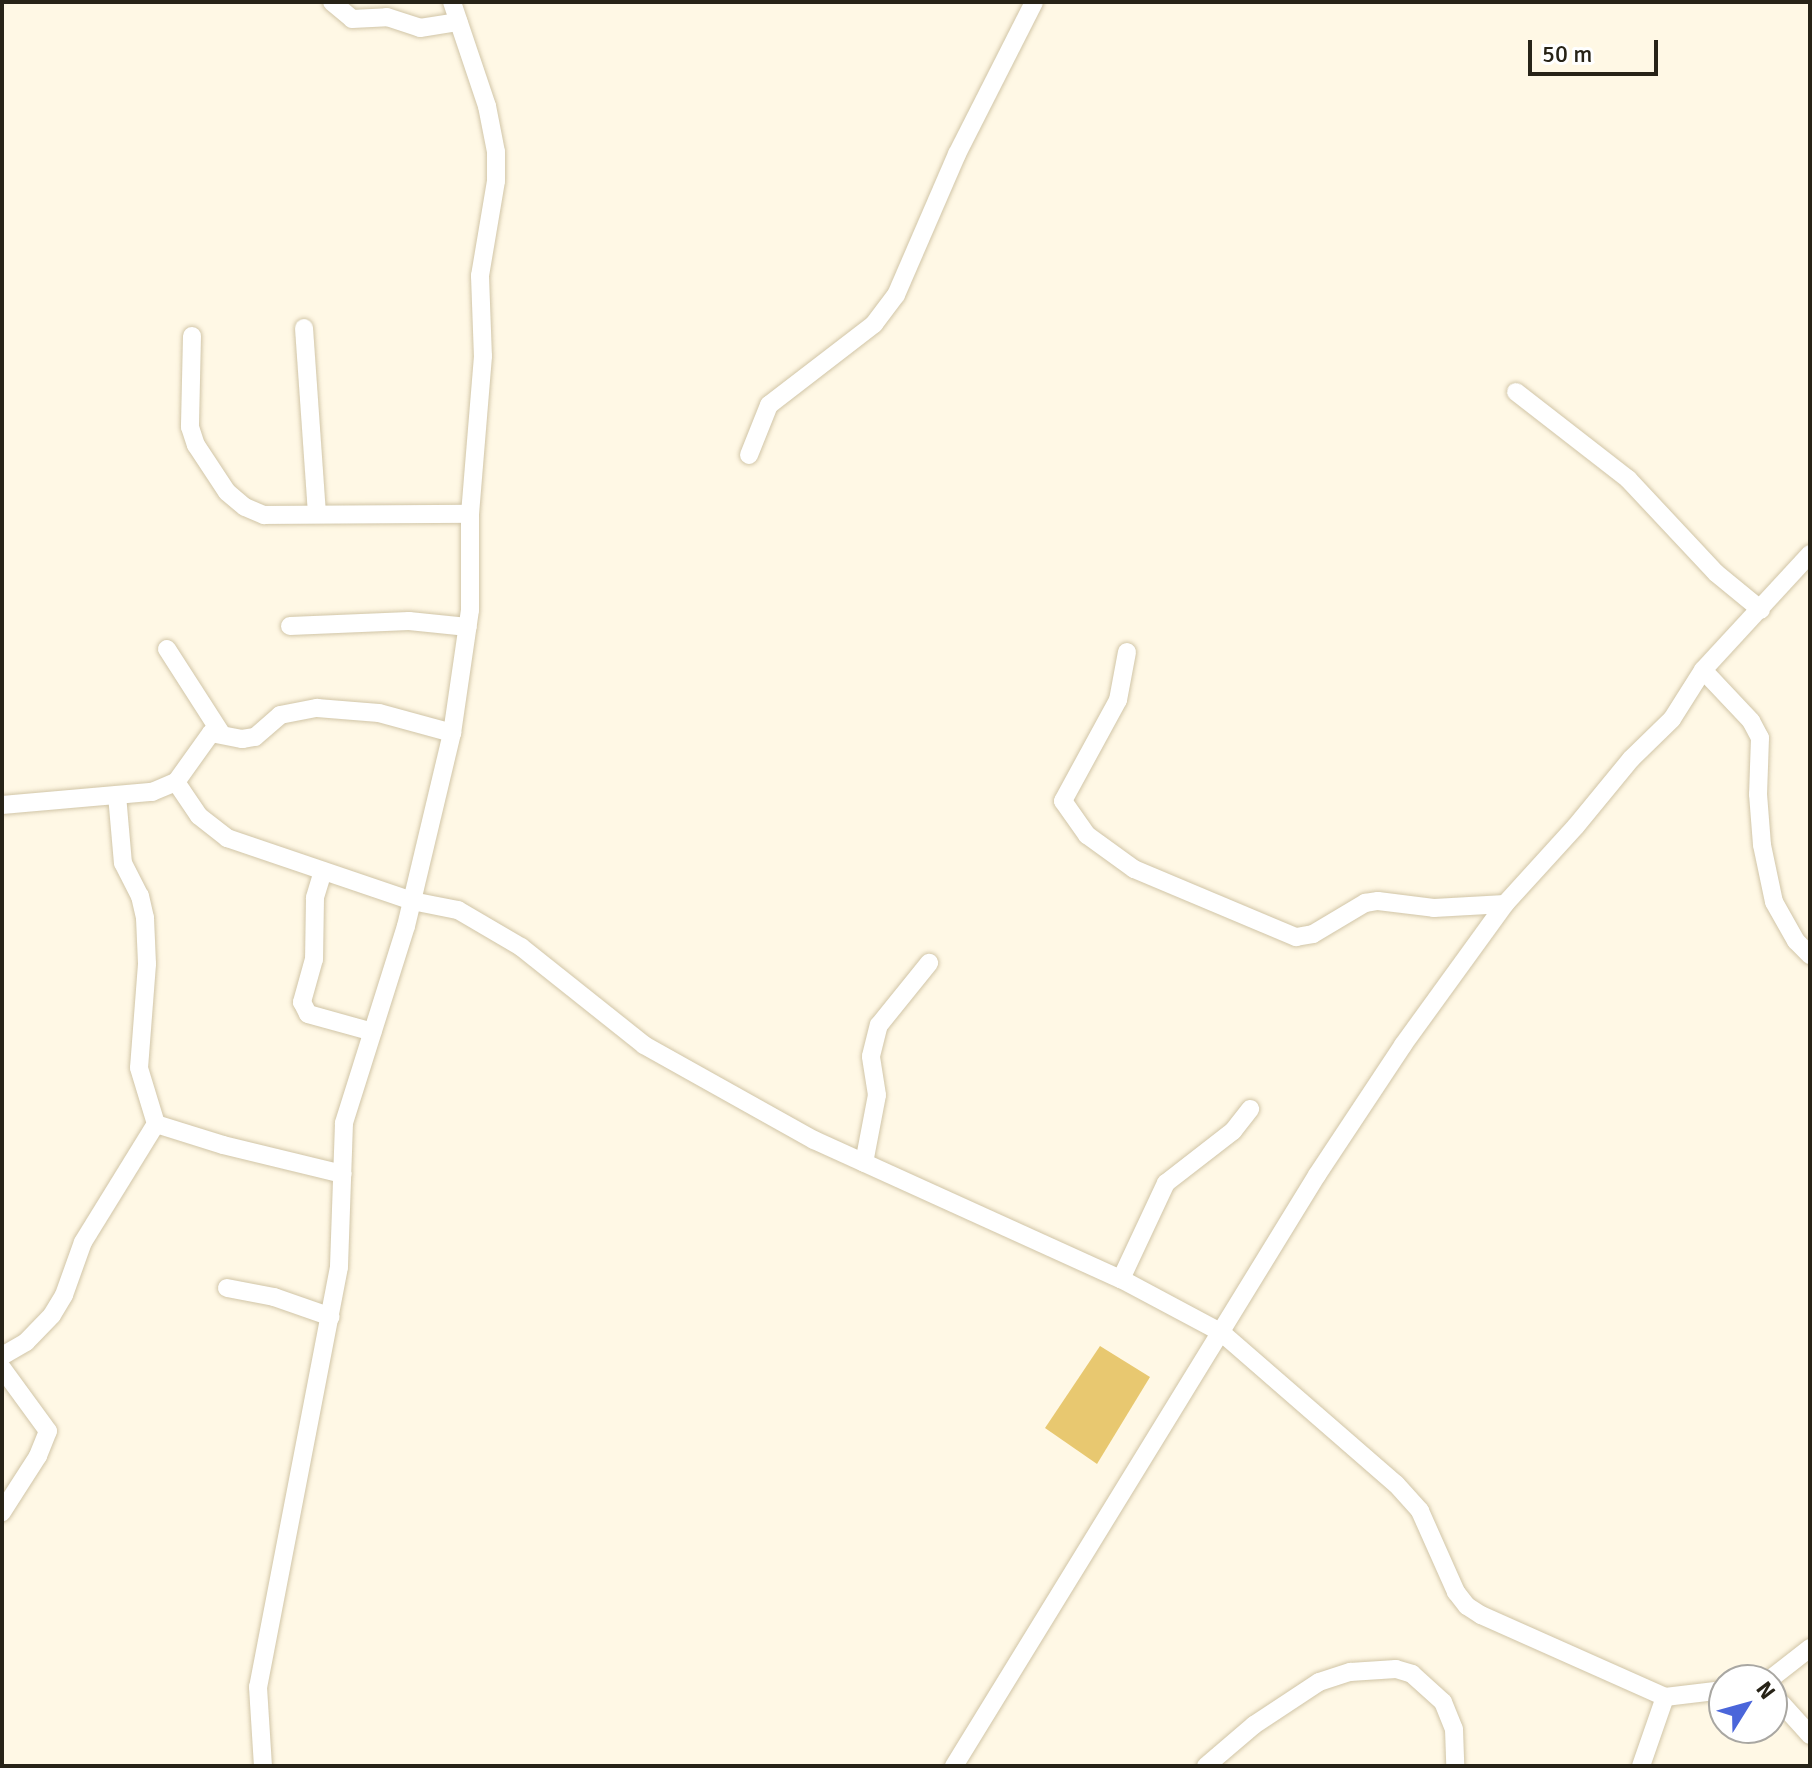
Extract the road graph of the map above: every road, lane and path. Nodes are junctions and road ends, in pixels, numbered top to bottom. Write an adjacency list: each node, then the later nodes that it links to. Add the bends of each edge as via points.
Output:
1 (332, 2): 4 (street, via 352,19 387,17 420,28)
2 (452, 2): 4 (street)
3 (1034, 2): 8 (street, via 957,154 896,295 874,324 769,405)
4 (459, 22): 10 (street, via 496,152 480,276 483,356)
5 (304, 328): 9 (street)
6 (192, 336): 9 (street, via 190,427 227,492 264,515)
7 (1516, 392): 12 (street, via 1628,479 1716,573)
8 (749, 455)
9 (317, 512): 10 (street)
10 (470, 514): 14 (street)
11 (1810, 554): 12 (street)
12 (1761, 610): 17 (street)
13 (290, 626): 14 (street, via 409,621)
14 (468, 627): 19 (street)
15 (167, 649): 18 (street)
16 (1127, 652): 25 (street, via 1118,700 1063,801 1087,835 1134,869 1296,937 1313,934 1365,903 1434,908)
17 (1703, 670): 25 (street, via 1672,719); 26 (street, via 1751,721 1760,738 1762,845 1774,902)
18 (221, 733): 19 (street, via 255,737 280,715 317,708 379,713); 20 (street, via 204,739)
19 (452, 733): 24 (street)
20 (176, 782): 21 (street, via 152,792); 23 (street, via 199,816 227,838)
21 (117, 795): 22 (street); 30 (street, via 123,863 145,918 139,1068)
22 (2, 805)
23 (323, 871): 24 (street); 28 (street, via 315,898 314,959 302,1002 308,1014)
24 (412, 901): 28 (street); 31 (street, via 458,910 521,947 644,1045)
25 (1505, 904): 36 (street, via 1317,1175)
26 (1810, 955)
27 (929, 963): 31 (street, via 879,1025 871,1056 877,1095)
28 (373, 1032): 32 (street, via 344,1123)
29 (1250, 1109): 33 (street, via 1233,1131 1166,1183)
30 (156, 1124): 32 (street); 37 (street, via 83,1242 52,1315 26,1342)
31 (864, 1163): 33 (street)
32 (343, 1174): 35 (street)
33 (1121, 1279): 36 (street)
34 (227, 1288): 35 (street)
35 (331, 1317): 46 (street, via 258,1687)
36 (1222, 1333): 43 (street, via 1396,1484 1420,1511 1467,1606); 47 (street)
37 (2, 1356)
38 (2, 1368): 39 (street, via 48,1431)
39 (2, 1512)
40 (1810, 1648): 41 (street)
41 (1788, 1665)
42 (1708, 1692): 43 (street)
43 (1665, 1697): 50 (street)
44 (1788, 1711): 45 (street)
45 (1810, 1735)
46 (263, 1766)
47 (954, 1766)
48 (1206, 1766): 49 (street, via 1254,1725 1319,1682 1350,1672 1396,1669 1412,1674 1443,1702 1454,1729)
49 (1455, 1766)
50 (1641, 1766)

